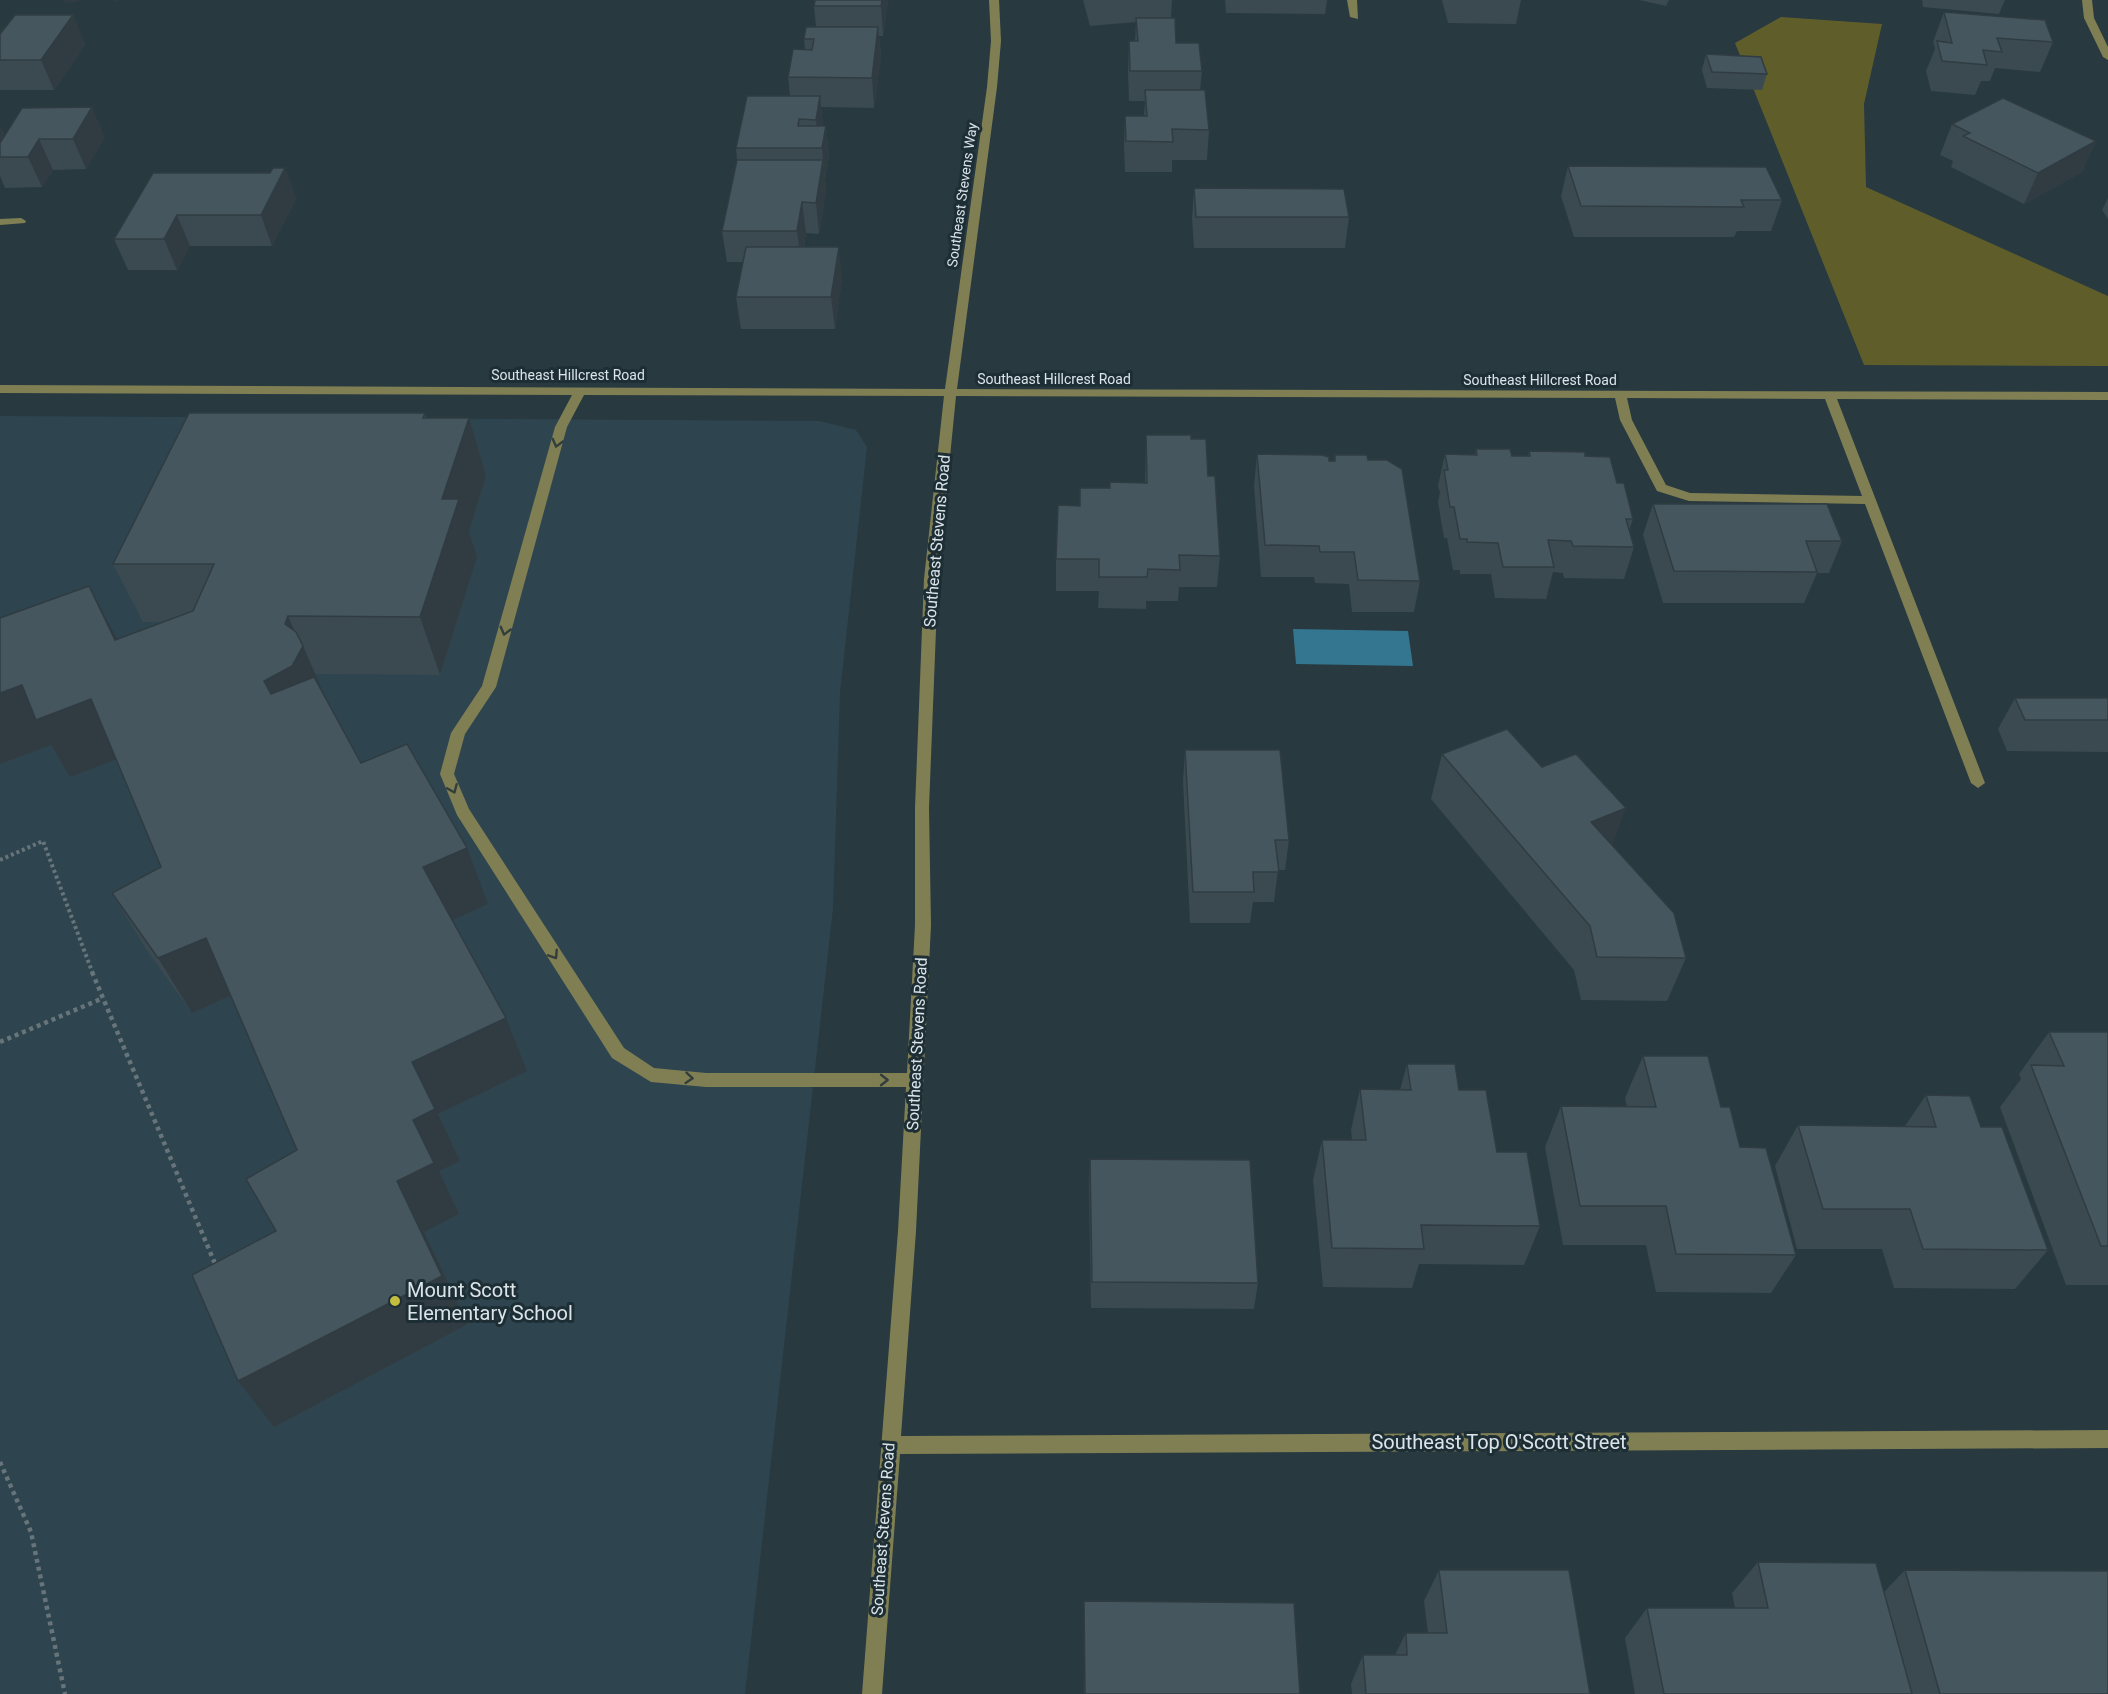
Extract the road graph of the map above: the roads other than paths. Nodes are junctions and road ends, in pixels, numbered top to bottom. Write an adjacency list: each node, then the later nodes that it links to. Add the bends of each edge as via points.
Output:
1 (994, 0): 10 (street, Southeast Stevens Way, via 992,87)
2 (1352, 0): 4 (street)
3 (2087, 0): 5 (street, via 2089,18)
4 (1355, 17)
5 (2108, 57)
6 (21, 221): 7 (street)
7 (0, 222)
8 (0, 389): 9 (street, Southeast Hillcrest Road)
9 (580, 390): 10 (street, Southeast Hillcrest Road); 16 (street, one-way to 16, via 561,427 489,687 458,733 447,774 462,810 618,1053 651,1075 706,1080)
10 (951, 394): 11 (street, Southeast Hillcrest Road); 16 (street, Southeast Stevens Road, via 931,579 922,808 923,925)
11 (1620, 395): 12 (street, Southeast Hillcrest Road); 14 (street, via 1626,420 1662,488 1689,497)
12 (1830, 396): 13 (street, Southeast Hillcrest Road); 14 (street)
13 (2108, 396)
14 (1870, 500): 15 (street)
15 (1978, 783)
16 (915, 1080): 18 (street, Southeast Stevens Road)
17 (2108, 1439): 18 (street, Southeast Top O'Scott Street)
18 (889, 1445): 19 (street, Southeast Stevens Road)
19 (872, 1694)

